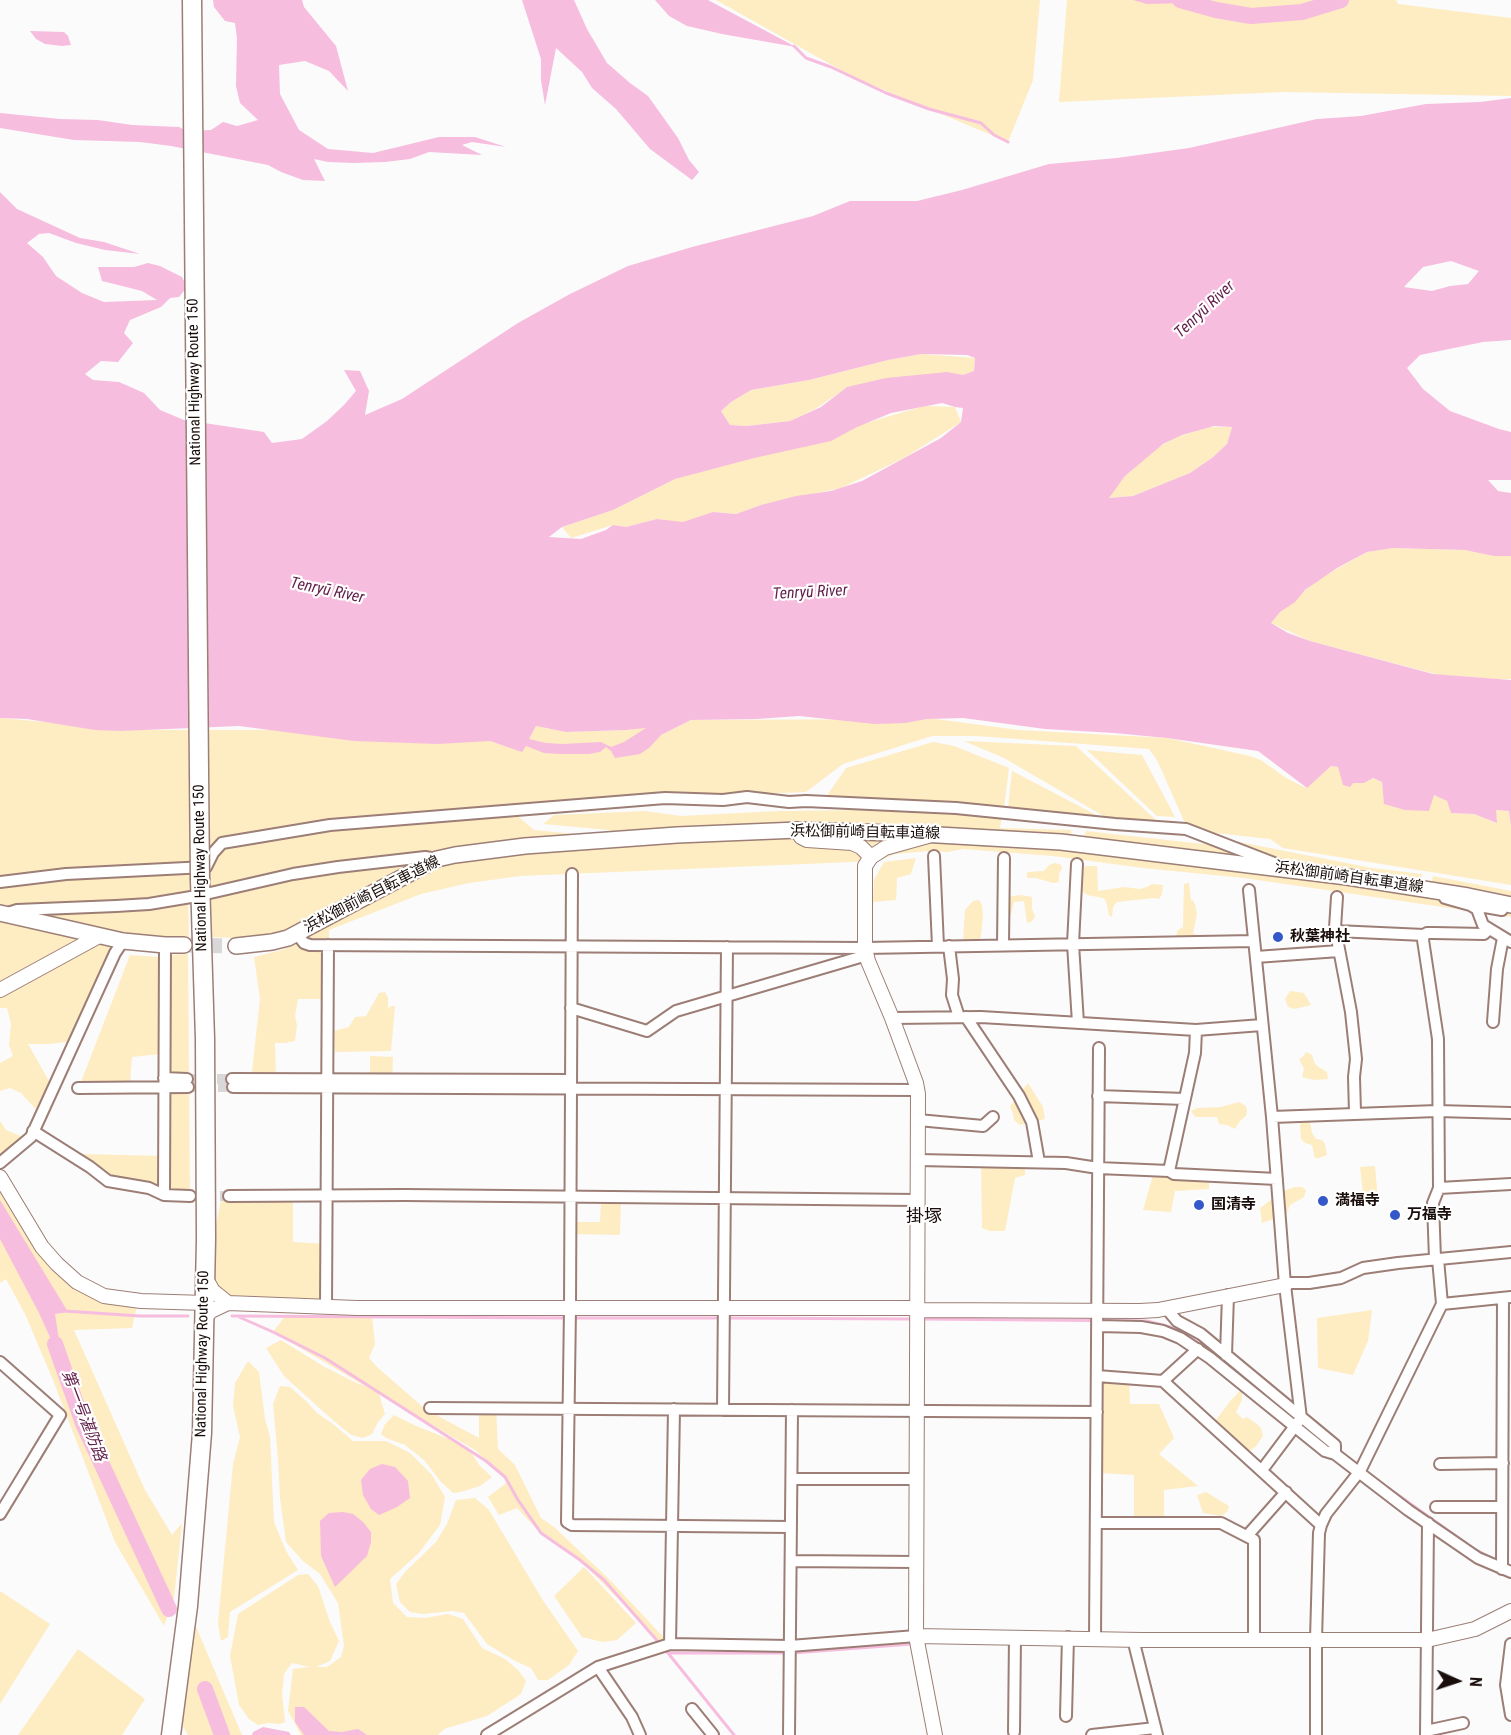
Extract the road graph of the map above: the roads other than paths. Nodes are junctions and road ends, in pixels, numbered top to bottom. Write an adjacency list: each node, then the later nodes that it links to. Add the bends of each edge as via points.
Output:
1 (192, 0): 12 (highway, National Highway Route 150, bridge)
2 (796, 830): 3 (main road, 浜松御前崎自転車道線); 5 (street, via 807,840 852,843); 7 (main road, 浜松御前崎自転車道線, via 525,846)
3 (935, 834): 5 (street, via 885,848); 9 (main road, 浜松御前崎自転車道線, via 1061,842)
4 (934, 856): 35 (street)
5 (871, 857): 37 (street, via 866,866)
6 (1004, 858): 32 (street)
7 (437, 859): 12 (street, via 338,867); 22 (main road, 浜松御前崎自転車道線)
8 (1077, 864): 28 (street)
9 (1293, 870): 11 (street, via 1186,829 956,808 747,797 665,798 330,825 222,843 206,867 66,874); 14 (main road, 浜松御前崎自転車道線)
10 (572, 874): 34 (street)
11 (0, 882)
12 (200, 888): 19 (street, via 149,903); 85 (highway, National Highway Route 150)
13 (1249, 890): 25 (street)
14 (1428, 890): 16 (main road, 浜松御前崎自転車道線); 17 (street, via 1434,896)
15 (1337, 897): 21 (street)
16 (1511, 905)
17 (1477, 909): 18 (street); 20 (street)
18 (1511, 912)
19 (3, 914): 24 (main road)
20 (1488, 930): 23 (street, via 1484,934); 26 (street)
21 (1336, 931): 23 (street); 38 (street)
22 (297, 934): 31 (street, via 304,943); 33 (main road, 浜松御前崎自転車道線, via 272,942)
23 (1424, 935): 60 (street, via 1438,1039)
24 (99, 936): 27 (main road); 40 (street)
25 (1254, 940): 28 (street); 39 (street)
26 (1507, 940): 45 (street, via 1497,969)
27 (123, 941): 29 (main road); 66 (street)
28 (1073, 944): 32 (street); 46 (street)
29 (165, 945): 30 (main road); 50 (street)
30 (184, 945)
31 (328, 945): 34 (street); 53 (street)
32 (1003, 945): 35 (street)
33 (236, 946)
34 (571, 946): 36 (street); 42 (street)
35 (943, 946): 37 (street); 43 (street, via 953,979 952,995)
36 (727, 947): 37 (street); 41 (street)
37 (866, 951): 41 (street); 44 (street)
38 (1339, 951): 39 (street); 61 (street, via 1356,1059)
39 (1256, 957): 47 (street)
40 (0, 990)
41 (727, 995): 42 (street, via 676,1011 647,1030); 56 (street)
42 (571, 1008): 54 (street)
43 (963, 1017): 44 (street); 46 (street); 68 (street, via 1019,1096 1032,1122)
44 (892, 1018): 57 (street)
45 (1493, 1022)
46 (1078, 1023): 48 (street)
47 (1262, 1025): 48 (street); 64 (street)
48 (1196, 1030): 59 (street)
49 (1099, 1048): 58 (street)
50 (164, 1083): 51 (street); 55 (street); 76 (street)
51 (187, 1083)
52 (233, 1083): 53 (street)
53 (327, 1083): 54 (street); 79 (street)
54 (571, 1085): 56 (street); 80 (street)
55 (78, 1088)
56 (726, 1089): 57 (street); 81 (street)
57 (918, 1090): 65 (street)
58 (1098, 1096): 59 (street); 70 (street)
59 (1185, 1099): 71 (street)
60 (1437, 1111): 61 (street); 62 (street); 75 (street)
61 (1355, 1113): 64 (street)
62 (1511, 1113)
63 (993, 1117): 65 (street, via 983,1126)
64 (1272, 1117): 73 (street)
65 (918, 1120): 67 (street)
66 (33, 1131): 69 (street); 76 (street, via 108,1181 149,1188)
67 (918, 1160): 68 (street); 82 (street)
68 (1040, 1162): 70 (street)
69 (0, 1163)
70 (1098, 1168): 71 (street); 97 (street)
71 (1169, 1171): 73 (street)
72 (0, 1177): 95 (street, via 42,1247 77,1282 104,1296)
73 (1277, 1179): 86 (street)
74 (1511, 1184): 75 (street)
75 (1439, 1188): 84 (street, via 1433,1203)
76 (164, 1195): 77 (street)
77 (190, 1196)
78 (229, 1196): 79 (street)
79 (327, 1196): 80 (street); 91 (street)
80 (570, 1197): 81 (street); 92 (street)
81 (724, 1198): 82 (street); 94 (street)
82 (918, 1200): 96 (street)
83 (1511, 1252): 84 (street)
84 (1436, 1259): 86 (street, via 1363,1268 1341,1278); 90 (street)
85 (206, 1279): 89 (street); 95 (highway, National Highway Route 150)
86 (1285, 1284): 87 (street); 111 (street)
87 (1228, 1295): 93 (street); 100 (street)
88 (1507, 1297): 90 (street); 112 (street)
89 (228, 1303): 91 (street); 95 (street)
90 (1442, 1304): 115 (street)
91 (326, 1307): 92 (street)
92 (570, 1308): 94 (street); 105 (street)
93 (1166, 1308): 97 (street); 100 (street, via 1177,1321 1201,1334)
94 (723, 1309): 96 (street); 107 (street)
95 (205, 1310): 151 (highway, National Highway Route 150, via 193,1558)
96 (918, 1310): 97 (street); 109 (street)
97 (1098, 1311): 98 (street)
98 (1098, 1326): 99 (street, via 1163,1331); 102 (street)
99 (1198, 1350): 103 (street); 111 (street)
100 (1226, 1355): 111 (street)
101 (0, 1362): 121 (street, via 60,1415)
102 (1097, 1376): 103 (street); 110 (street)
103 (1163, 1381): 114 (street)
104 (430, 1408): 105 (street)
105 (568, 1409): 106 (street); 125 (street, via 567,1522)
106 (674, 1409): 107 (street); 125 (street)
107 (723, 1410): 108 (street)
108 (792, 1410): 109 (street); 116 (street)
109 (916, 1410): 110 (street); 117 (street)
110 (1097, 1412): 122 (street)
111 (1298, 1423): 114 (street); 115 (street, via 1335,1445 1335,1454)
112 (1503, 1463): 113 (street); 120 (street)
113 (1440, 1464)
114 (1262, 1470): 118 (street)
115 (1360, 1471): 123 (street); 124 (street)
116 (792, 1479): 117 (street); 126 (street)
117 (916, 1479): 129 (street)
118 (1286, 1492): 124 (street); 127 (street)
119 (1436, 1507): 120 (street)
120 (1502, 1507): 130 (street)
121 (0, 1514)
122 (1096, 1523): 127 (street, via 1221,1523); 135 (street)
123 (1428, 1523): 130 (street, via 1478,1558); 139 (street)
124 (1321, 1525): 138 (street)
125 (673, 1526): 126 (street); 140 (street)
126 (791, 1527): 128 (street)
127 (1247, 1536): 137 (street, via 1254,1540)
128 (791, 1561): 129 (street); 142 (street)
129 (916, 1562): 132 (street)
130 (1506, 1571)
131 (1511, 1611): 139 (street, via 1476,1629)
132 (916, 1636): 133 (street); 142 (street); 156 (street)
133 (1015, 1637): 134 (street); 149 (street)
134 (1068, 1638): 135 (street); 146 (street)
135 (1095, 1638): 136 (street)
136 (1133, 1639): 137 (street); 148 (street)
137 (1254, 1639): 138 (street)
138 (1316, 1639): 139 (street); 158 (street)
139 (1427, 1640): 150 (street)
140 (670, 1644): 142 (street); 143 (street)
141 (1511, 1644): 145 (street, via 1506,1685)
142 (790, 1646): 155 (street)
143 (598, 1666): 152 (street); 153 (street)
144 (692, 1709): 154 (street)
145 (1511, 1715)
146 (1066, 1716)
147 (1463, 1723): 150 (street)
148 (1156, 1731): 157 (street)
149 (1014, 1732)
150 (1426, 1733)
151 (171, 1735)
152 (487, 1735)
153 (640, 1735)
154 (714, 1735)
155 (789, 1735)
156 (935, 1735)
157 (1092, 1735)
158 (1316, 1735)

